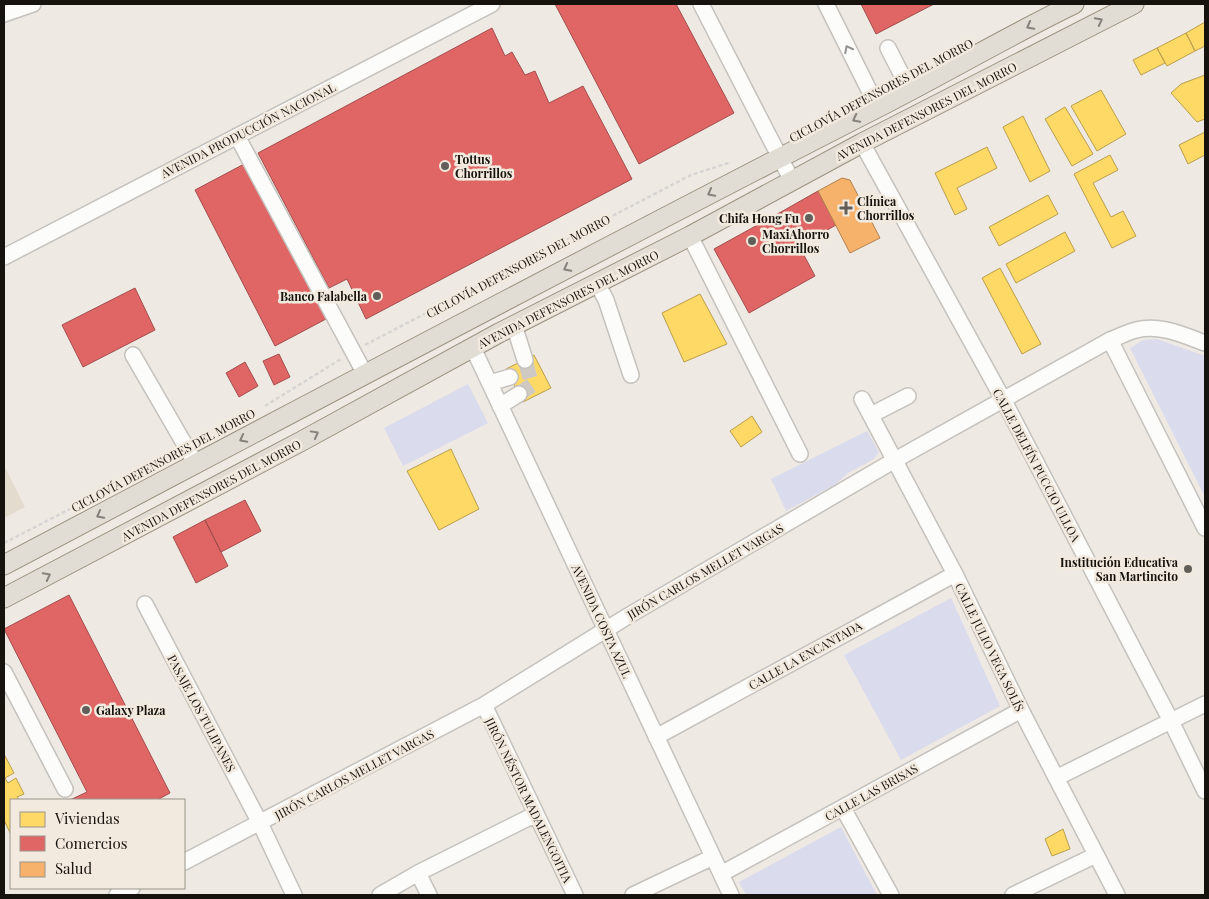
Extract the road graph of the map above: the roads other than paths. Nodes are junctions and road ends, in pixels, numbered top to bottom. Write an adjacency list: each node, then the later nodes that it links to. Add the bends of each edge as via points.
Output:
1 (34, 4): 8 (street)
2 (492, 4): 12 (street, AVENIDA PRODUCCIÓN NACIONAL)
3 (701, 4): 14 (street)
4 (826, 4): 11 (street, one-way to 4)
5 (1074, 4): 7 (main road, AVENIDA DEFENSORES DEL MORRO)
6 (1134, 4): 13 (main road, AVENIDA DEFENSORES DEL MORRO, one-way to 6)
7 (1051, 9): 10 (main road, AVENIDA DEFENSORES DEL MORRO, one-way to 10)
8 (4, 14)
9 (888, 48): 10 (street)
10 (910, 91): 11 (main road, AVENIDA DEFENSORES DEL MORRO)
11 (878, 108): 14 (main road, AVENIDA DEFENSORES DEL MORRO, one-way to 14)
12 (237, 136): 17 (street, AVENIDA PRODUCCIÓN NACIONAL); 25 (street)
13 (862, 143): 15 (main road, AVENIDA DEFENSORES DEL MORRO); 32 (street, CALLE DELFÍN PUCCIO ULLOA)
14 (780, 157): 15 (street); 25 (main road, AVENIDA DEFENSORES DEL MORRO, one-way to 25)
15 (792, 181): 16 (main road, AVENIDA DEFENSORES DEL MORRO)
16 (690, 236): 18 (main road, AVENIDA DEFENSORES DEL MORRO); 35 (street)
17 (4, 257)
18 (597, 283): 19 (main road, AVENIDA DEFENSORES DEL MORRO); 26 (street, via 606,300)
19 (514, 325): 22 (main road, AVENIDA DEFENSORES DEL MORRO); 24 (street)
20 (1110, 340): 21 (street, JIRÓN CARLOS MELLET VARGAS, via 1153,328 1168,329); 32 (street, JIRÓN CARLOS MELLET VARGAS); 38 (street)
21 (1205, 343)
22 (473, 348): 28 (street, AVENIDA COSTA AZUL); 41 (main road, AVENIDA DEFENSORES DEL MORRO, one-way to 22)
23 (133, 355): 37 (street)
24 (524, 360)
25 (365, 374): 37 (main road, AVENIDA DEFENSORES DEL MORRO, one-way to 37)
26 (631, 375)
27 (510, 377): 28 (street)
28 (490, 384): 33 (street, AVENIDA COSTA AZUL)
29 (519, 394): 33 (street)
30 (908, 396): 34 (street)
31 (862, 399): 34 (street, CALLE JULIO VEGA SOLÍS)
32 (1004, 401): 36 (street, JIRÓN CARLOS MELLET VARGAS); 48 (street, CALLE DELFÍN PUCCIO ULLOA)
33 (500, 406): 43 (street, AVENIDA COSTA AZUL)
34 (871, 415): 36 (street, CALLE JULIO VEGA SOLÍS)
35 (800, 454)
36 (895, 460): 40 (street, CALLE JULIO VEGA SOLÍS); 43 (street, JIRÓN CARLOS MELLET VARGAS)
37 (196, 464): 39 (main road, AVENIDA DEFENSORES DEL MORRO, one-way to 39)
38 (1205, 528)
39 (4, 565)
40 (955, 574): 47 (street, CALLE JULIO VEGA SOLÍS); 49 (street, CALLE LA ENCANTADA)
41 (4, 598)
42 (145, 604): 55 (street, PASAJE LOS TULIPANES)
43 (606, 629): 46 (street, JIRÓN CARLOS MELLET VARGAS); 49 (street, AVENIDA COSTA AZUL)
44 (4, 672): 51 (street)
45 (1205, 704): 48 (street)
46 (484, 705): 54 (street, JIRÓN NÉSTOR MADALENGOITIA); 55 (street, JIRÓN CARLOS MELLET VARGAS)
47 (1021, 710): 50 (street, CALLE JULIO VEGA SOLÍS); 53 (street, CALLE LAS BRISAS)
48 (1171, 721): 50 (street); 52 (street, CALLE DELFÍN PUCCIO ULLOA)
49 (656, 737): 57 (street, AVENIDA COSTA AZUL)
50 (1056, 778): 56 (street, CALLE JULIO VEGA SOLÍS)
51 (65, 789)
52 (1205, 791)
53 (843, 808): 60 (street, CALLE LAS BRISAS); 69 (street)
54 (536, 814): 59 (street); 66 (street, JIRÓN NÉSTOR MADALENGOITIA)
55 (260, 823): 58 (street, JIRÓN CARLOS MELLET VARGAS); 63 (street, PASAJE LOS TULIPANES)
56 (1096, 855): 70 (street); 71 (street, CALLE JULIO VEGA SOLÍS)
57 (713, 857): 60 (street, AVENIDA COSTA AZUL); 67 (street)
58 (185, 861)
59 (418, 874): 64 (street); 65 (street)
60 (721, 874): 68 (street, AVENIDA COSTA AZUL)
61 (130, 889): 62 (street)
62 (117, 895)
63 (294, 895)
64 (380, 895)
65 (429, 895)
66 (575, 895)
67 (633, 895)
68 (731, 895)
69 (891, 895)
70 (1013, 895)
71 (1117, 895)

